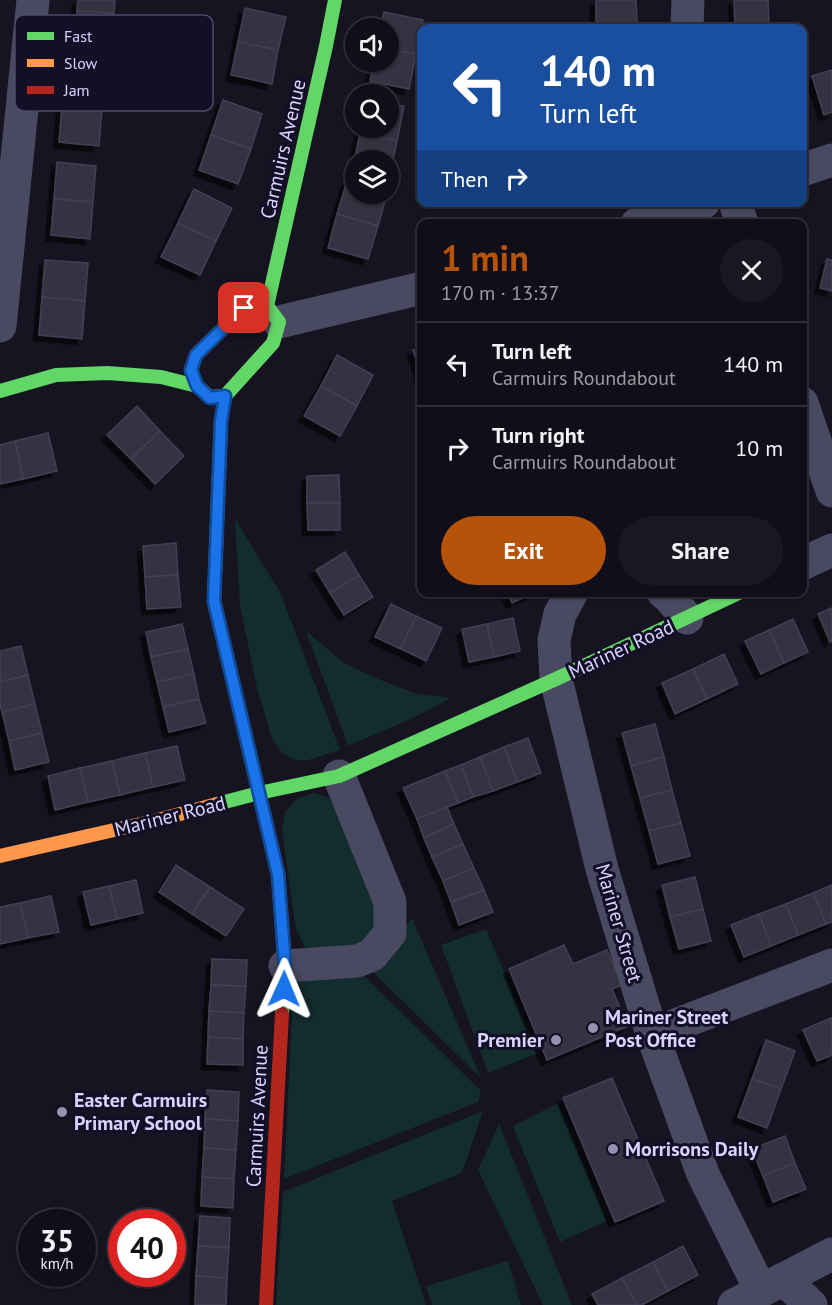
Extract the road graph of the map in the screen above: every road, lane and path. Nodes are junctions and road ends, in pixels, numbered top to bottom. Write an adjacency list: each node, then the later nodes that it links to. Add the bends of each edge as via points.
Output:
1 (33, 0): 4 (street)
2 (335, 0): 12 (street, Carmuirs Avenue)
3 (688, 0): 5 (street)
4 (31, 15)
5 (687, 24)
6 (22, 111): 13 (street)
7 (832, 160): 8 (street)
8 (807, 168)
9 (691, 207): 10 (street)
10 (653, 219)
11 (417, 290): 12 (street)
12 (273, 314): 16 (street, via 244,308 191,356); 18 (street, Carmuirs Avenue, via 273,343)
13 (0, 326)
14 (152, 364): 15 (street)
15 (107, 373): 16 (street, via 161,377); 17 (street, via 56,375)
16 (197, 386): 18 (street, via 210,398)
17 (0, 391)
18 (225, 396): 29 (street, Carmuirs Avenue, via 214,601)
19 (807, 418): 20 (street)
20 (832, 490)
21 (832, 550): 22 (street)
22 (807, 562)
23 (569, 597): 27 (street, Mariner Road, via 560,614 554,640)
24 (669, 597): 26 (street, Mariner Road)
25 (731, 597): 26 (street, Mariner Road)
26 (687, 618): 27 (street, Mariner Road)
27 (556, 679): 28 (street, Mariner Road); 33 (street, Mariner Street, via 602,869)
28 (339, 776): 29 (street, Mariner Road); 32 (street, via 390,902 390,933 372,955 357,961)
29 (259, 793): 30 (street, Mariner Road); 32 (street, Carmuirs Avenue, via 278,874)
30 (0, 856)
31 (832, 965): 33 (street)
32 (285, 966): 36 (street, Carmuirs Avenue)
33 (652, 1034): 35 (street, Mariner Street, via 703,1174)
34 (832, 1254): 35 (street)
35 (760, 1291): 37 (street, Mariner Street)
36 (266, 1305)
37 (811, 1305)

